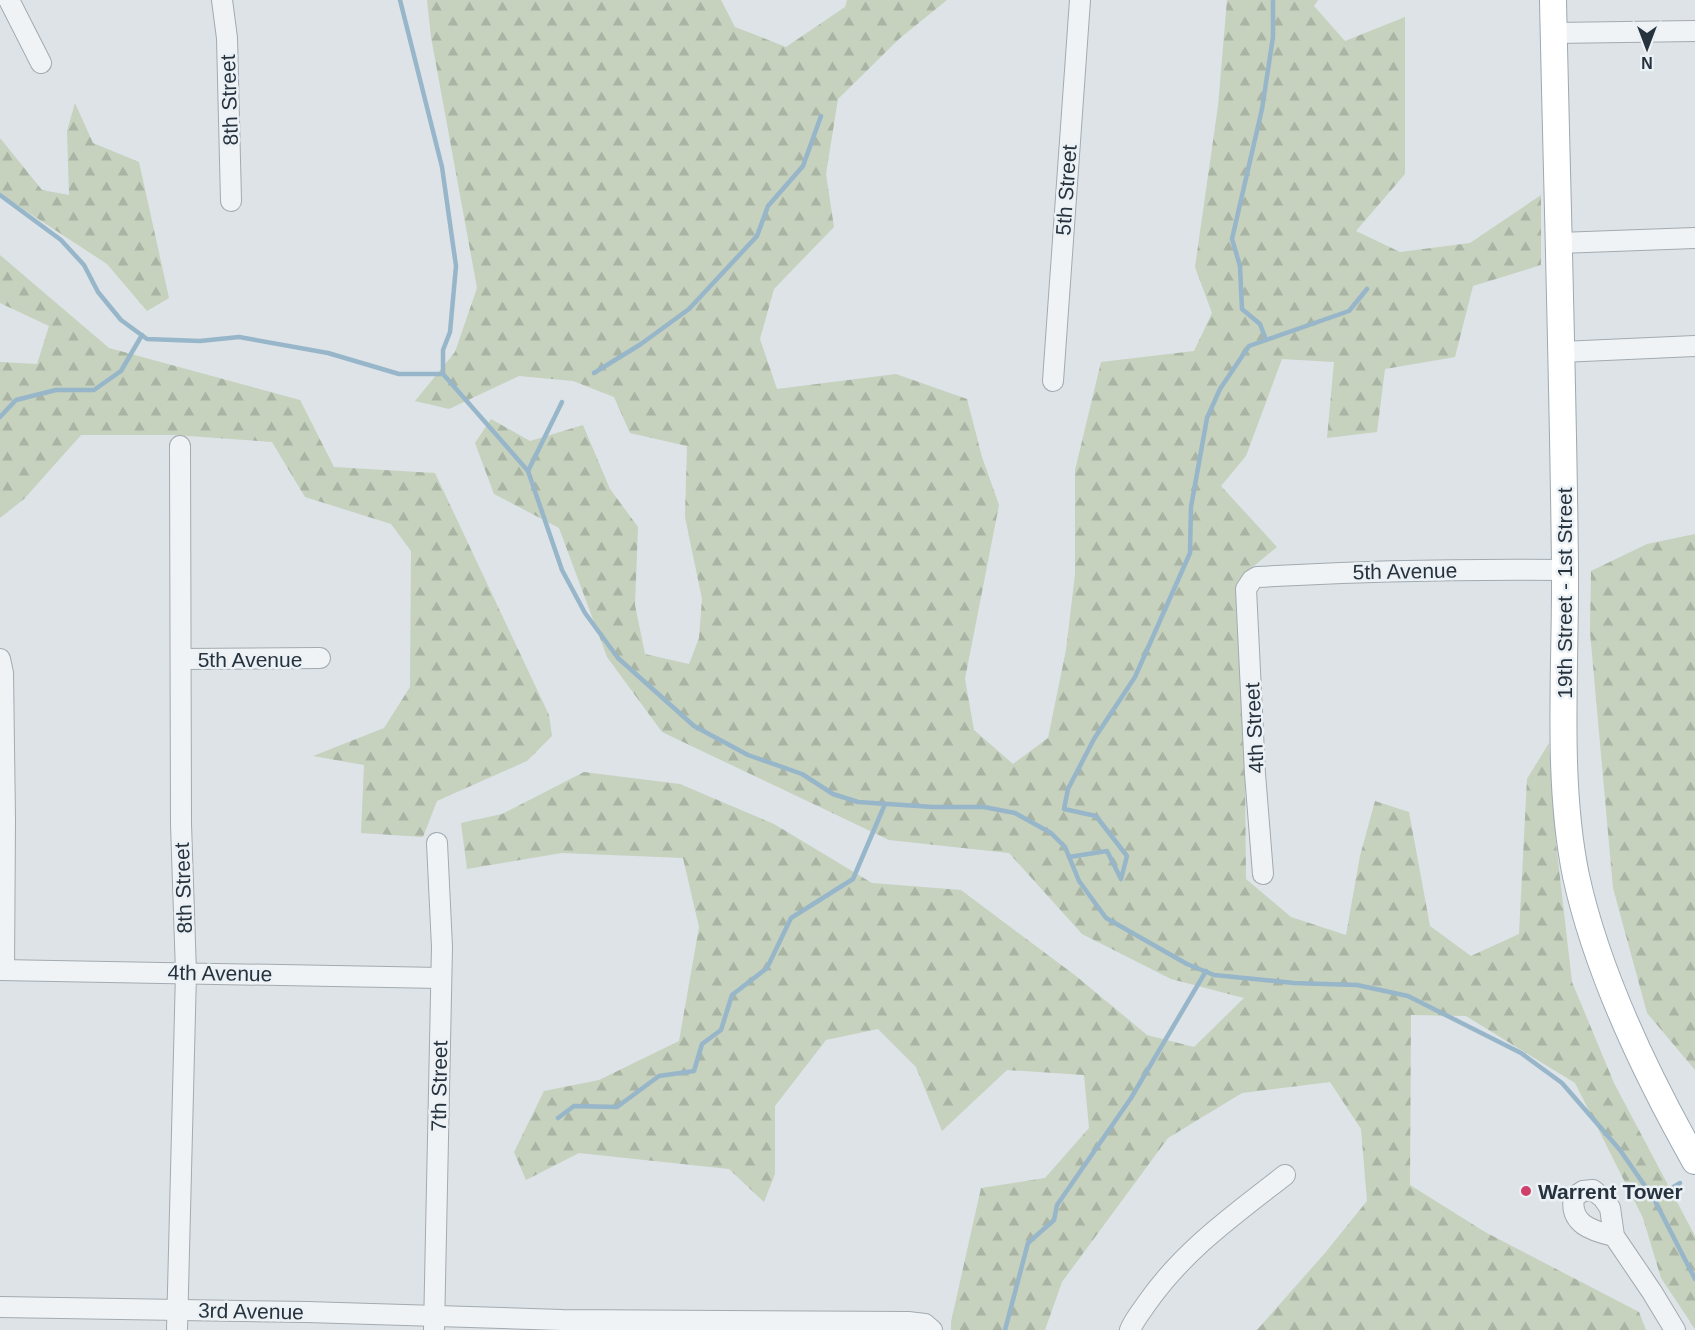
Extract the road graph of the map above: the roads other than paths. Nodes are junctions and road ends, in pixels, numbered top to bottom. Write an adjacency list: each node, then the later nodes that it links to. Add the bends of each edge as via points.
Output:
1 (9, 0): 7 (street)
2 (222, 0): 8 (street, 8th Street, via 227,38)
3 (1080, 0): 13 (street, 5th Street)
4 (1553, 0): 6 (main road, 19th Street - 1st Street)
5 (1695, 31): 6 (street)
6 (1554, 33): 10 (main road, 19th Street - 1st Street)
7 (41, 63)
8 (231, 201)
9 (1695, 238): 10 (street)
10 (1559, 243): 12 (main road, 19th Street - 1st Street)
11 (1695, 346): 12 (street)
12 (1561, 352): 15 (main road, 19th Street - 1st Street)
13 (1053, 381)
14 (180, 446): 19 (street, 8th Street)
15 (1565, 570): 16 (street, 5th Avenue, via 1302,574 1257,577); 25 (main road, 19th Street - 1st Street, via 1565,771 1577,880 1605,970 1672,1122)
16 (1248, 584): 21 (street, 4th Street)
17 (320, 658): 19 (street, 5th Avenue)
18 (0, 659): 22 (street, via 5,786)
19 (181, 659): 23 (street, 8th Street)
20 (437, 843): 24 (street, 7th Street)
21 (1263, 873)
22 (2, 970): 23 (street, 4th Avenue)
23 (186, 973): 24 (street, 4th Avenue); 29 (street, 8th Street)
24 (441, 978): 30 (street, 7th Street)
25 (1695, 1161)
26 (1285, 1175): 34 (street, via 1208,1235 1181,1262)
27 (1614, 1236): 35 (street)
28 (0, 1307): 29 (street, 3rd Avenue)
29 (178, 1310): 30 (street, 3rd Avenue); 32 (street, 8th Street)
30 (434, 1323): 31 (street, 3rd Avenue)
31 (690, 1326): 33 (street, 3rd Avenue, via 908,1322 925,1324)
32 (177, 1330)
33 (932, 1330)
34 (1130, 1330)
35 (1675, 1330)

